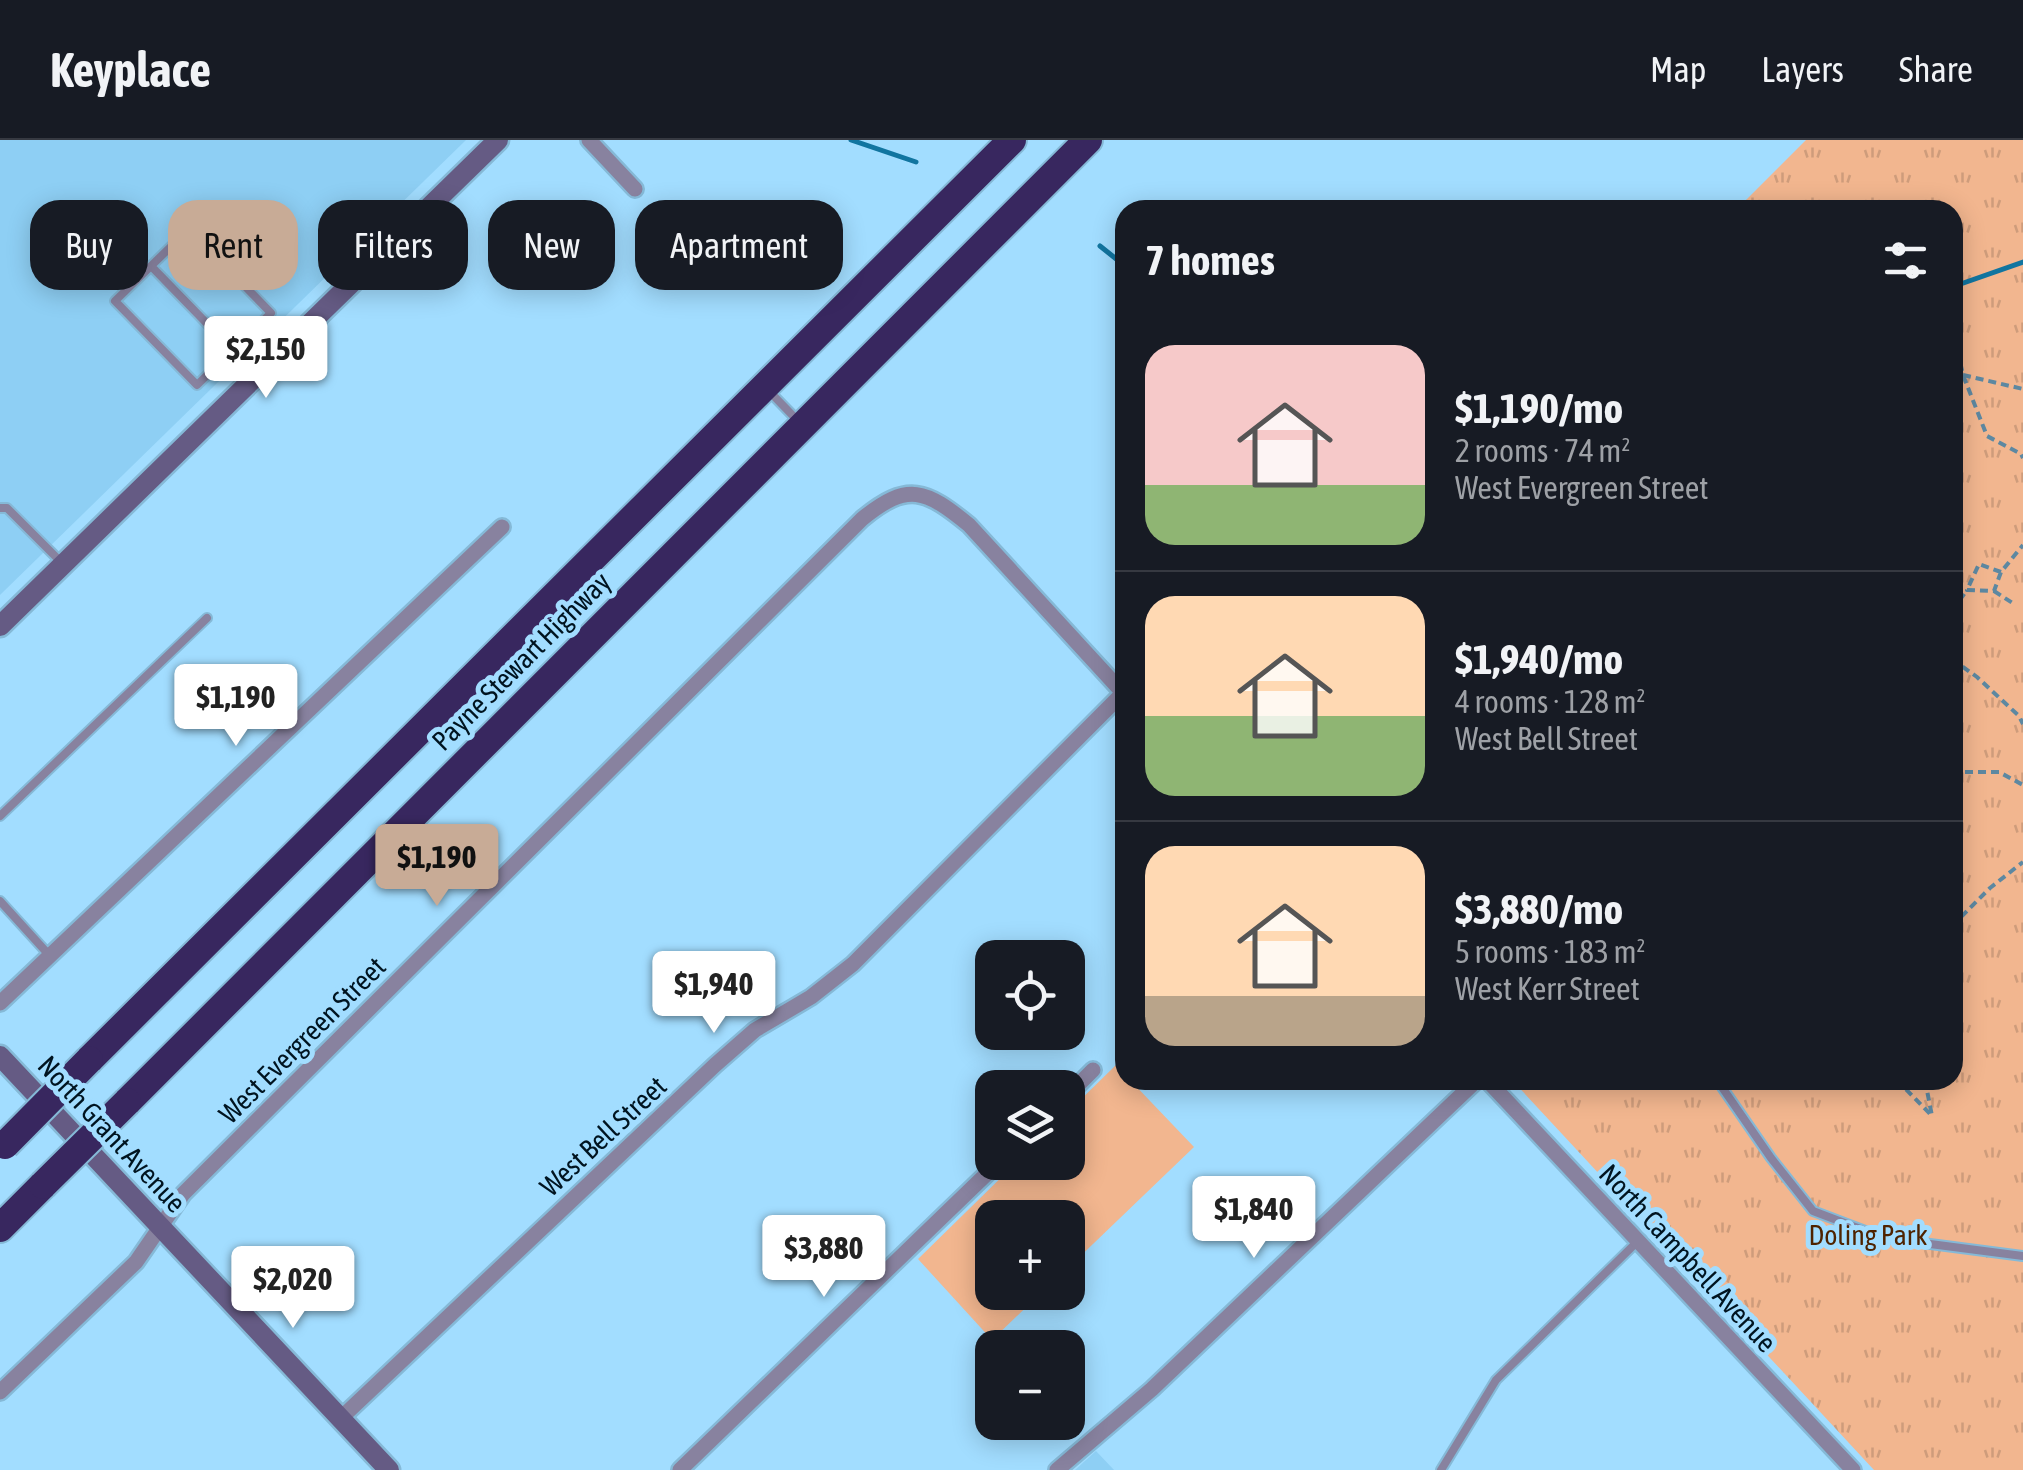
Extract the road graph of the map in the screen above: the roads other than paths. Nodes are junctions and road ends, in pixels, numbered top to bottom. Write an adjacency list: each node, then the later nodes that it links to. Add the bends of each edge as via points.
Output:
1 (498, 140): 8 (main road)
2 (588, 140): 5 (street)
3 (1012, 140): 9 (highway, Payne Stewart Highway)
4 (1088, 140): 10 (highway, Payne Stewart Highway)
5 (635, 189)
6 (152, 266): 7 (lane); 7 (lane, via 116,302 142,329 197,385); 7 (lane, via 190,229 271,312)
7 (233, 350): 8 (lane)
8 (257, 375): 13 (main road)
9 (765, 387): 10 (lane); 28 (highway, Payne Stewart Highway, bridge)
10 (803, 426): 31 (highway, Payne Stewart Highway, bridge)
11 (0, 508): 13 (lane)
12 (502, 526): 20 (street)
13 (63, 564): 15 (main road)
14 (207, 618): 18 (lane)
15 (0, 626)
16 (1115, 684): 30 (street, West Evergreen Street, via 969,525 915,493 879,505 183,1194)
17 (1115, 703): 35 (street, West Bell Street, via 853,964 715,1065)
18 (0, 816)
19 (0, 901): 20 (lane)
20 (50, 956): 21 (street)
21 (0, 1003)
22 (0, 1056): 30 (main road, North Grant Avenue)
23 (1094, 1070): 24 (street)
24 (1085, 1079)
25 (1466, 1090): 38 (street, via 1152,1389)
26 (1495, 1090): 32 (street, North Campbell Avenue)
27 (1724, 1090): 33 (lane, via 1813,1211 1884,1238)
28 (2, 1148)
29 (980, 1180): 37 (street)
30 (160, 1226): 34 (street, West Evergreen Street, via 136,1262); 35 (main road, North Grant Avenue)
31 (0, 1228)
32 (1638, 1242): 39 (lane, via 1496,1380); 40 (street, North Campbell Avenue)
33 (2023, 1256)
34 (0, 1392)
35 (340, 1418): 36 (main road, North Grant Avenue)
36 (389, 1470)
37 (680, 1470)
38 (1057, 1470)
39 (1441, 1470)
40 (1853, 1470)

